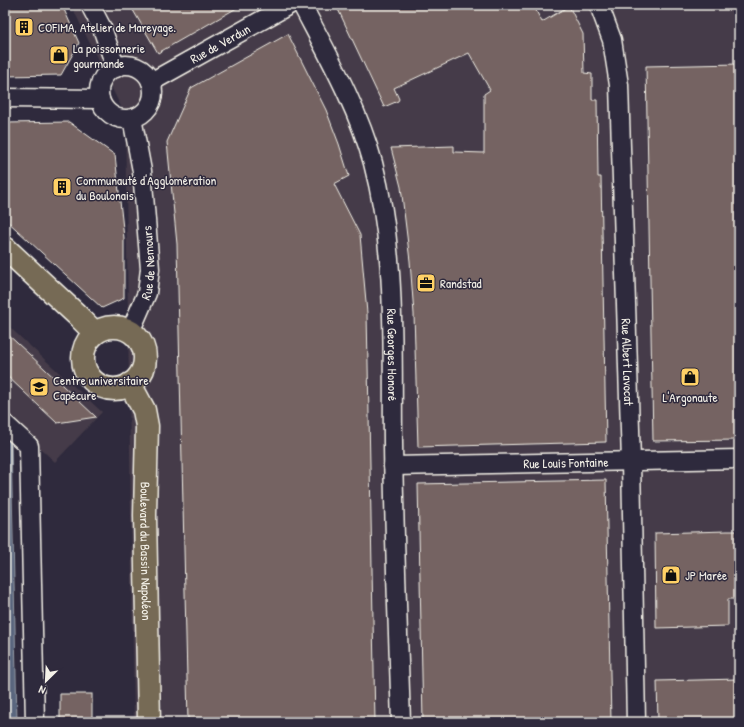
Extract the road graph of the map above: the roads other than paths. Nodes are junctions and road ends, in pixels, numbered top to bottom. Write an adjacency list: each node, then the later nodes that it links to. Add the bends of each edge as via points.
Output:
1 (90, 5): 5 (lane, via 104,33)
2 (289, 5): 6 (lane, Rue de Verdun)
3 (302, 5): 17 (lane, Rue Georges Honoré, via 356,116 368,147 380,194 387,236 391,294)
4 (599, 5): 16 (lane, Rue Albert Lavocat, via 612,40 619,85)
5 (116, 68): 6 (lane, via 125,66 139,69); 8 (lane, via 102,80)
6 (151, 82): 9 (lane, via 150,105 143,113)
7 (5, 98): 8 (lane)
8 (100, 99): 9 (lane, via 107,111 114,116)
9 (132, 118): 11 (lane, Rue de Nemours, via 143,177 150,269 147,293)
10 (5, 248): 12 (main road)
11 (130, 332): 12 (main road, via 116,327 105,328); 13 (main road, via 141,344 144,360 141,372)
12 (95, 333): 13 (main road, via 84,351 88,375 97,384 109,388)
13 (130, 384): 19 (main road, Boulevard du Bassin Napoléon, via 144,410 147,426 145,515)
14 (5, 424): 18 (lane, via 29,446)
15 (739, 459): 16 (lane, Rue Louis Fontaine)
16 (631, 461): 17 (lane, Rue Louis Fontaine); 21 (lane, Rue Albert Lavocat)
17 (393, 466): 20 (lane, Rue Georges Honoré)
18 (35, 722)
19 (149, 722)
20 (400, 722)
21 (636, 722)

